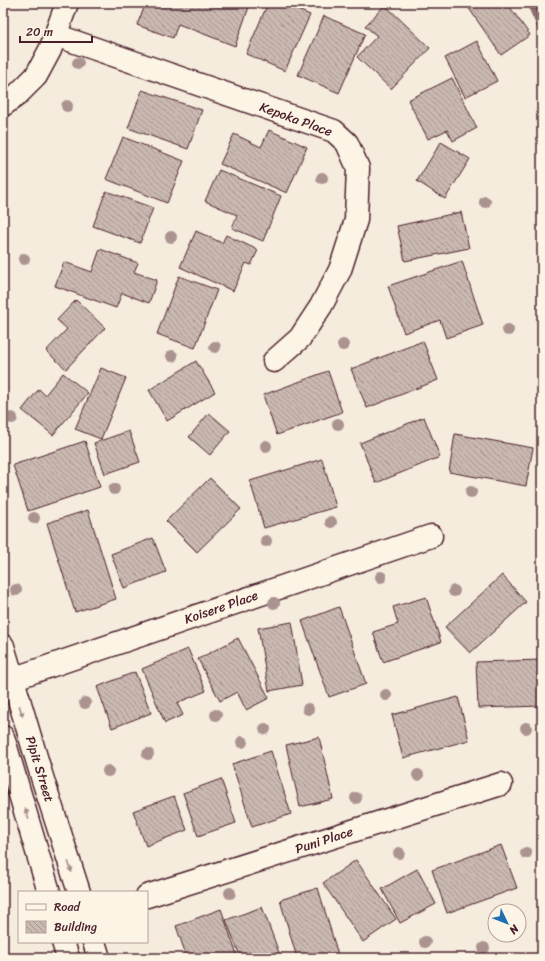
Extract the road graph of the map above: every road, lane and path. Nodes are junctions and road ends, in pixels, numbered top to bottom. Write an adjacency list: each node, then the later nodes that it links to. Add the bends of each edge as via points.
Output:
1 (67, 3): 2 (street)
2 (55, 35): 3 (street, via 36,76); 4 (street, Kepoka Place, via 334,131 347,143 358,168 356,220 340,270 300,338)
3 (3, 105)
4 (274, 361)
5 (431, 536): 7 (street, Koisere Place)
6 (3, 646): 7 (street, Pipit Street)
7 (12, 679): 11 (street, Pipit Street, one-way to 11)
8 (3, 737): 10 (street, Pipit Street, one-way to 8)
9 (501, 784): 12 (street, Puni Place)
10 (49, 891)
11 (79, 891)
12 (148, 896)
13 (63, 943): 15 (street)
14 (94, 943): 16 (street)
15 (68, 958)
16 (99, 958)

